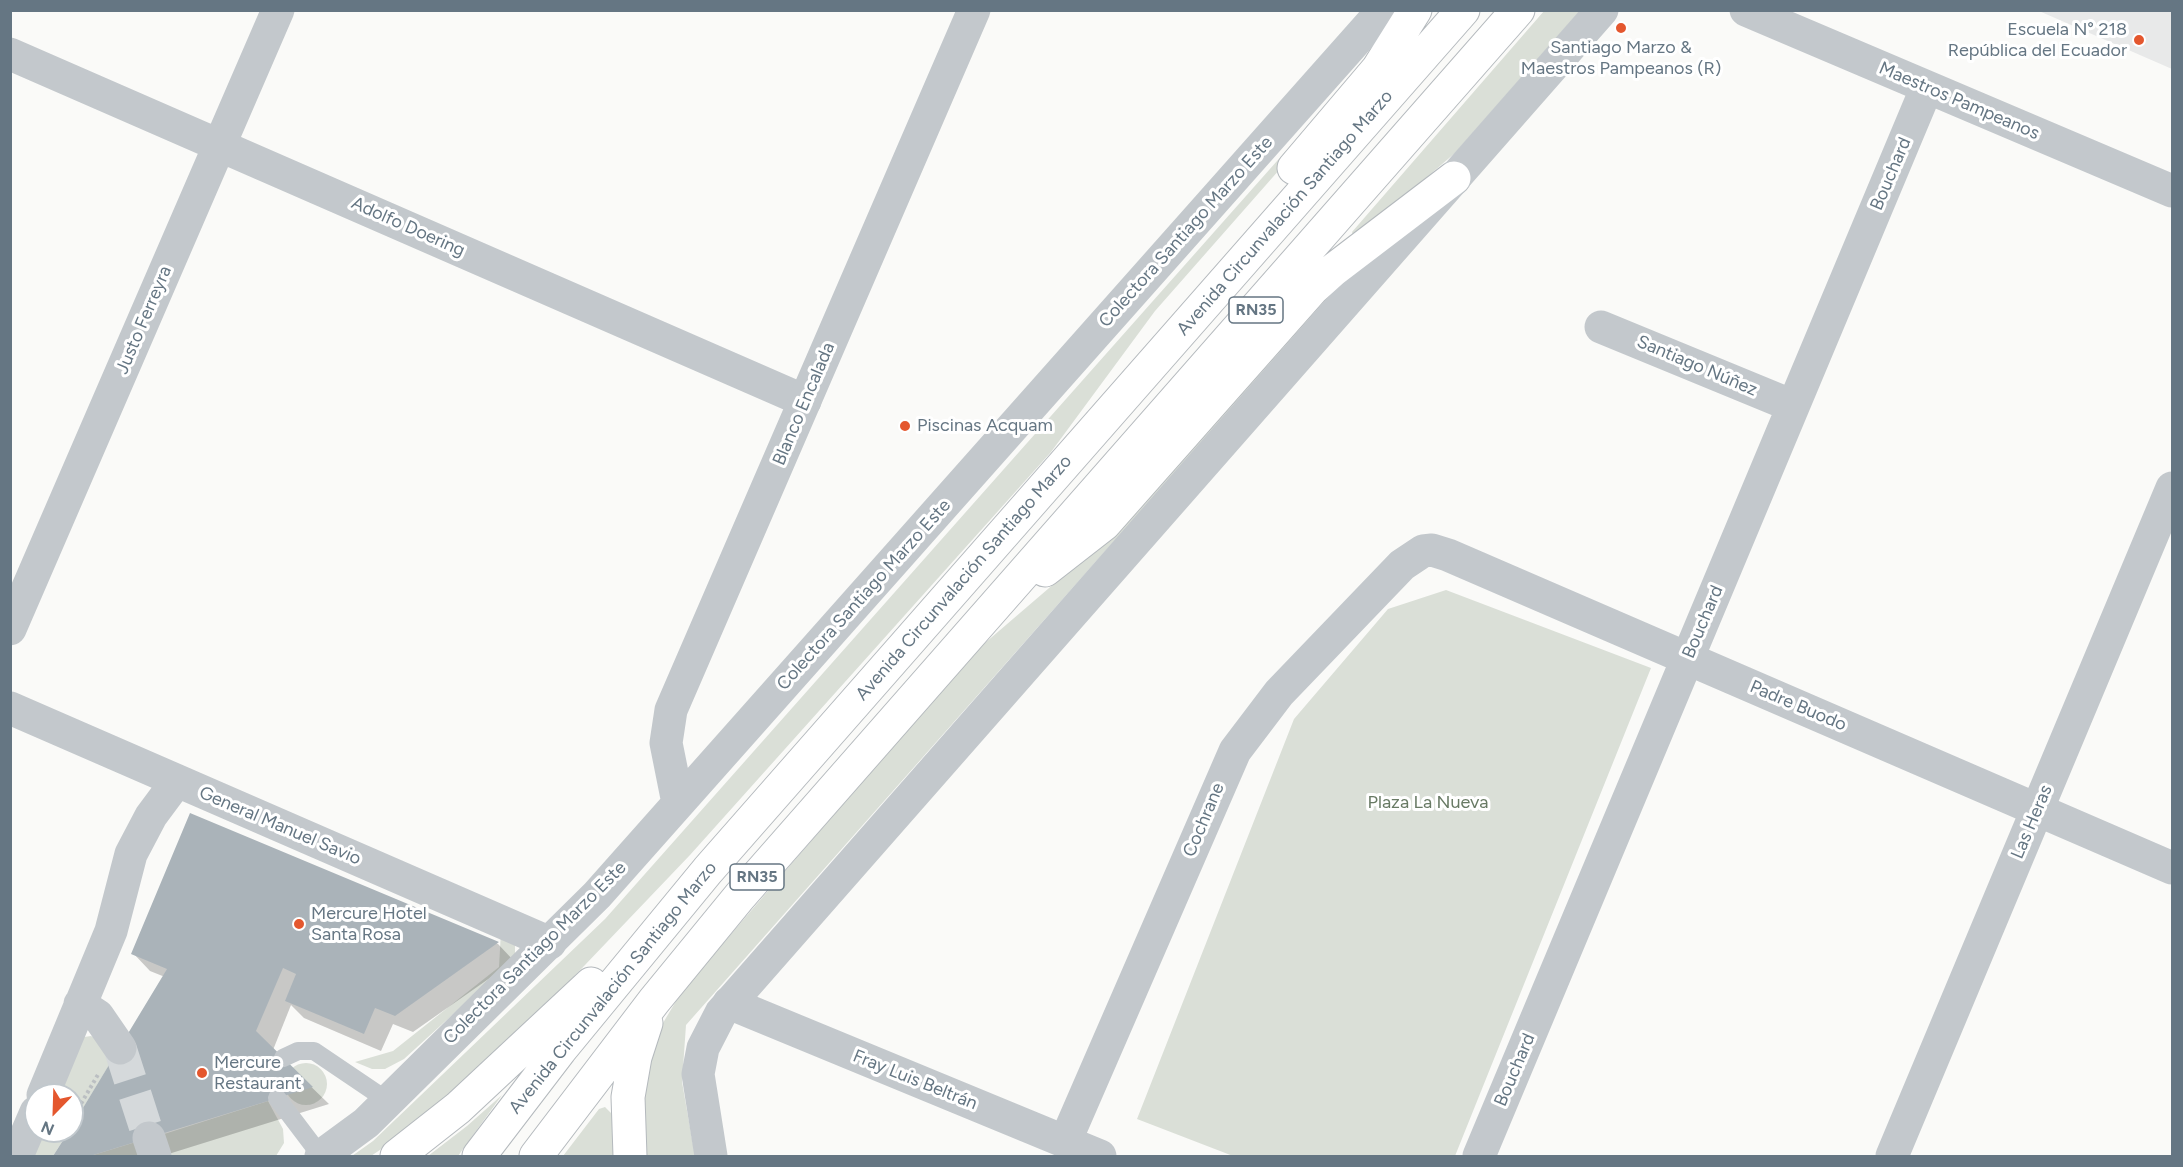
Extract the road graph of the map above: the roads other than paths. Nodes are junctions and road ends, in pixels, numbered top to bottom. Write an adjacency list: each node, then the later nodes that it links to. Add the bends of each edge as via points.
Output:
1 (278, 10): 11 (street, Justo Ferreyra)
2 (974, 10): 15 (street, Blanco Encalada)
3 (1383, 10): 25 (street, Colectora Santiago Marzo Este)
4 (1415, 10): 17 (highway, via 1370,80 1161,324)
5 (1463, 10): 17 (highway, Avenida Circunvalación Santiago Marzo / RN35)
6 (1518, 10): 20 (highway, RN35)
7 (1602, 10): 12 (street)
8 (1746, 10): 10 (street, Maestros Pampeanos)
9 (10, 54): 11 (street, Adolfo Doering)
10 (1927, 87): 13 (street, Maestros Pampeanos); 16 (street, Bouchard)
11 (219, 145): 15 (street, Adolfo Doering); 21 (street, Justo Ferreyra)
12 (1455, 178): 20 (highway, via 1322,280 1104,524); 31 (street)
13 (2172, 191)
14 (1601, 327): 16 (street, Santiago Núñez)
15 (805, 401): 25 (street, Blanco Encalada, via 671,710 666,743)
16 (1793, 406): 22 (street, Bouchard)
17 (1070, 458): 28 (highway, Avenida Circunvalación Santiago Marzo / RN35)
18 (2172, 488): 26 (street, Las Heras)
19 (1423, 551): 22 (street, Padre Buodo, via 1448,555); 39 (street, Cochrane, via 1402,564 1279,693 1235,751)
20 (993, 609): 30 (highway, RN35, via 740,896)
21 (10, 629)
22 (1688, 658): 26 (street, Padre Buodo); 48 (street, Bouchard)
23 (10, 708): 24 (street, General Manuel Savio)
24 (177, 781): 29 (street, General Manuel Savio); 32 (street, via 154,856 111,931)
25 (678, 803): 29 (street, Colectora Santiago Marzo Este)
26 (2037, 810): 27 (street, Padre Buodo); 49 (street, Las Heras)
27 (2172, 868)
28 (708, 870): 42 (highway, via 503,1068); 43 (highway, Avenida Circunvalación Santiago Marzo / RN35, via 560,1050)
29 (550, 943): 37 (street, Colectora Santiago Marzo Este)
30 (654, 1001): 44 (highway, RN35); 45 (highway, via 629,1087)
31 (729, 1003): 39 (street, Fray Luis Beltrán); 46 (street, via 708,1035 699,1068)
32 (80, 1004): 34 (street, via 98,1016); 35 (street)
33 (283, 1058): 37 (lane, via 298,1051 320,1054)
34 (111, 1059)
35 (48, 1083)
36 (277, 1098): 41 (lane)
37 (388, 1101): 41 (street, Colectora Santiago Marzo Este, via 352,1135)
38 (24, 1140): 40 (street)
39 (1065, 1142): 47 (street, Fray Luis Beltrán)
40 (17, 1156)
41 (321, 1156)
42 (397, 1156)
43 (479, 1156)
44 (536, 1156)
45 (630, 1156)
46 (711, 1156)
47 (1100, 1156)
48 (1479, 1156)
49 (1892, 1156)

